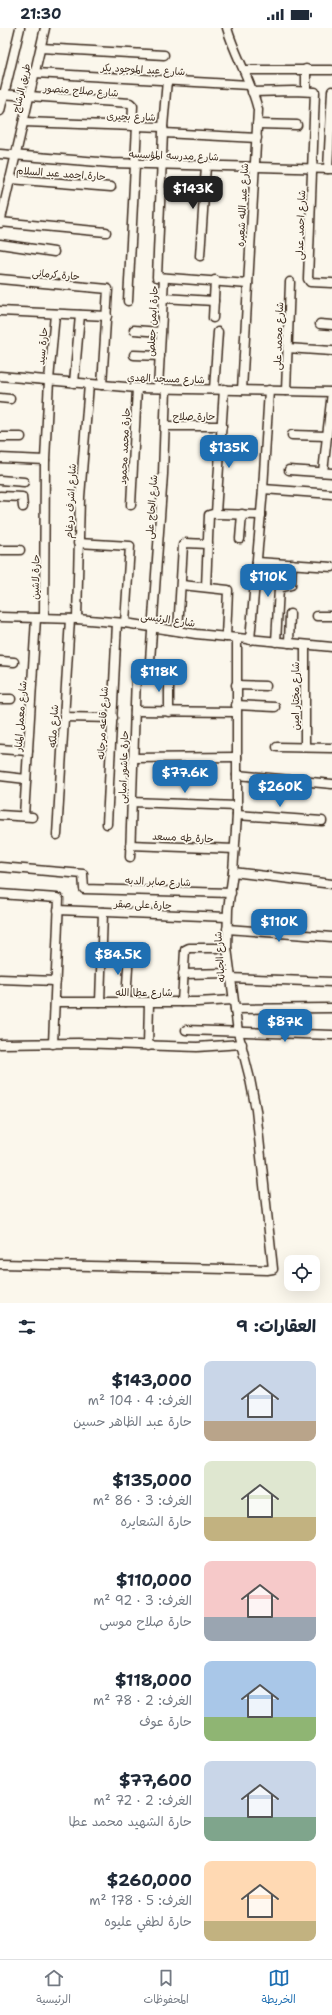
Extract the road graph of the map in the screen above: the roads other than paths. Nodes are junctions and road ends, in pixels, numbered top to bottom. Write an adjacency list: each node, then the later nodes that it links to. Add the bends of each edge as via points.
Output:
1 (19, 28): 14 (street, طريق الرشاح)
2 (45, 28): 4 (street, طريق الرشاح)
3 (228, 28): 7 (street, شارع عبد الله شعيره, via 233,47)
4 (41, 48): 5 (street); 9 (street, طريق الرشاح)
5 (164, 55)
6 (306, 69): 7 (street); 8 (street); 12 (street)
7 (244, 70): 11 (street, شارع عبد الله شعيره)
8 (332, 70)
9 (35, 73): 10 (street, شارع عبد الموجود بكر); 15 (street, طريق الرشاح)
10 (167, 80): 11 (street, شارع عبد الموجود بكر); 21 (street)
11 (251, 88): 12 (street, شارع عبد الموجود بكر); 18 (street, شارع عبد الله شعيره, via 258,110)
12 (306, 91): 29 (street, شارع احمد عدلى, via 315,95)
13 (332, 91): 30 (street)
14 (2, 94): 15 (street); 16 (street, طريق الرشاح)
15 (30, 97): 17 (street, طريق الرشاح); 20 (street, شارع صلاح منصور, via 130,103 133,106)
16 (0, 111)
17 (24, 122): 20 (street, شارع بحيرى); 24 (street, طريق الرشاح)
18 (258, 124): 19 (street); 22 (street, شارع عبد الله شعيره)
19 (297, 125)
20 (135, 126): 21 (street, شارع بحيرى); 25 (street)
21 (163, 130): 22 (street, شارع بحيرى); 26 (street)
22 (257, 138): 28 (street, شارع عبد الله شعيره)
23 (0, 154): 24 (street, شارع مدرسه المؤسسه)
24 (16, 156): 25 (street, شارع مدرسه المؤسسه); 31 (street, طريق الرشاح)
25 (135, 164): 26 (street, شارع مدرسه المؤسسه); 45 (street)
26 (161, 165): 27 (street, شارع مدرسه المؤسسه); 38 (street, via 156,276)
27 (206, 166): 28 (street, شارع مدرسه المؤسسه); 37 (street)
28 (254, 168): 29 (street, شارع مدرسه المؤسسه); 43 (street, شارع عبد الله شعيره)
29 (312, 169): 30 (street, شارع مدرسه المؤسسه); 42 (street, شارع احمد عدلى, via 308,273 310,282)
30 (330, 169)
31 (10, 179): 32 (street, حارة احمد عبد السلام); 33 (street, طريق الرشاح)
32 (112, 186)
33 (0, 222): 34 (street)
34 (106, 232)
35 (0, 244): 36 (street)
36 (54, 252)
37 (200, 256)
38 (164, 278): 40 (street); 44 (street, حارة ايمن جعلص)
39 (0, 280): 50 (street, حارة كرمانى, via 107,288)
40 (215, 280): 43 (street); 46 (street)
41 (290, 282): 57 (street, شارع محمد على)
42 (332, 283)
43 (248, 284): 70 (street, شارع عبد الله شعيره)
44 (163, 298): 46 (street); 55 (street, حارة ايمن جعلص)
45 (128, 301)
46 (214, 301): 51 (street)
47 (0, 311): 48 (street)
48 (55, 314): 49 (street); 62 (street, حارة سيد)
49 (80, 315): 50 (street); 63 (street)
50 (107, 316): 65 (street)
51 (213, 318)
52 (320, 324): 53 (street)
53 (332, 324)
54 (134, 330): 55 (street)
55 (161, 332): 60 (street, حارة ايمن جعلص)
56 (218, 332): 68 (street)
57 (287, 348): 58 (street); 72 (street, شارع محمد على)
58 (332, 351)
59 (134, 355): 60 (street)
60 (160, 356): 67 (street, حارة ايمن جعلص)
61 (0, 376): 62 (street, شارع مسجد الهدي)
62 (49, 380): 63 (street, شارع مسجد الهدي); 83 (street, حارة سيد)
63 (74, 383): 64 (street, شارع مسجد الهدي)
64 (88, 384): 65 (street, شارع مسجد الهدي); 98 (street, شارع اشرف درغام)
65 (102, 385): 66 (street, شارع مسجد الهدي)
66 (137, 388): 67 (street, شارع مسجد الهدي); 92 (street, حارة محمد محمود)
67 (162, 389): 68 (street, شارع مسجد الهدي); 76 (street, شارع الحاج على)
68 (214, 389): 69 (street, شارع مسجد الهدي)
69 (224, 389): 70 (street, شارع مسجد الهدي); 77 (street)
70 (242, 390): 71 (street, شارع مسجد الهدي)
71 (269, 390): 72 (street, شارع مسجد الهدي); 89 (street)
72 (286, 391): 73 (street, شارع مسجد الهدي)
73 (332, 392): 79 (street)
74 (0, 398): 75 (street)
75 (10, 399)
76 (165, 426): 77 (street, حارة صلاح); 114 (street, شارع الحاج على)
77 (222, 426): 94 (street)
78 (292, 435): 79 (street)
79 (327, 436): 85 (street)
80 (0, 437): 81 (street)
81 (21, 437)
82 (0, 458): 83 (street)
83 (45, 460): 111 (street, حارة لاشين, via 45,537)
84 (289, 470): 85 (street)
85 (323, 472): 86 (street)
86 (332, 473)
87 (0, 480): 88 (street)
88 (24, 482)
89 (263, 489): 90 (street); 96 (street)
90 (332, 494)
91 (0, 496): 93 (street, via 22,497)
92 (131, 505)
93 (23, 508)
94 (216, 514): 95 (street); 99 (street, via 209,515)
95 (242, 514): 96 (street); 97 (street)
96 (261, 515): 102 (street)
97 (240, 539)
98 (78, 543): 112 (street, شارع اشرف درغام); 113 (street, شارع قاعه مرجانه, via 130,547)
99 (208, 544): 105 (street, via 183,545); 106 (street)
100 (0, 550): 101 (street)
101 (20, 550)
102 (258, 562): 103 (street); 118 (street)
103 (292, 564): 104 (street); 119 (street, via 291,585 279,587)
104 (332, 567)
105 (182, 584): 106 (street); 115 (street)
106 (206, 587): 116 (street, via 228,591)
107 (290, 614): 120 (street)
108 (317, 616): 109 (street)
109 (332, 616)
110 (0, 617): 111 (street, شارع الرئيسى)
111 (40, 618): 112 (street, شارع الرئيسى); 140 (street, شارع معمل المنار)
112 (73, 619): 113 (street, شارع الرئيسى); 134 (street, شارع ملكه)
113 (121, 623): 114 (street, شارع الرئيسى); 135 (street, شارع قاعه مرجانه)
114 (152, 627): 115 (street, شارع الرئيسى); 125 (street)
115 (178, 631): 116 (street, شارع الرئيسى)
116 (226, 637): 117 (street, شارع الرئيسى)
117 (237, 638): 118 (street, شارع الرئيسى); 126 (street, شارع الجبانه)
118 (250, 640): 119 (street, شارع الرئيسى)
119 (276, 642): 120 (street, شارع الرئيسى)
120 (289, 643): 121 (street, شارع الرئيسى)
121 (305, 644): 122 (street, شارع الرئيسى); 137 (street, شارع مختار امين)
122 (332, 647)
123 (0, 661): 124 (street)
124 (14, 662)
125 (149, 675): 132 (street, حارة عاشور امبابى, via 136,678); 133 (street, via 169,674)
126 (236, 685): 127 (street); 131 (street, شارع الجبانه)
127 (266, 686)
128 (0, 699): 129 (street)
129 (11, 699)
130 (275, 707): 131 (street)
131 (236, 709): 133 (street); 141 (street, شارع الجبانه)
132 (135, 711): 133 (street); 142 (street, حارة عاشور امبابى)
133 (169, 712)
134 (64, 716): 135 (street); 155 (street, شارع ملكه)
135 (113, 718): 154 (street, شارع قاعه مرجانه)
136 (277, 747): 137 (street)
137 (305, 747): 138 (street)
138 (332, 748)
139 (0, 749): 140 (street)
140 (28, 751): 145 (street, شارع معمل المنار)
141 (237, 757): 142 (street); 143 (street, شارع الجبانه)
142 (133, 758): 147 (street, حارة عاشور امبابى)
143 (237, 775): 146 (street); 148 (street, شارع الجبانه)
144 (0, 776): 145 (street)
145 (26, 778): 151 (street, شارع معمل المنار)
146 (332, 784)
147 (132, 802): 148 (street); 156 (street, حارة عاشور امبابى)
148 (237, 806): 150 (street, شارع الجبانه)
149 (0, 815): 151 (street)
150 (237, 815): 153 (street); 157 (street, شارع الجبانه)
151 (24, 816): 152 (street)
152 (32, 817)
153 (322, 822)
154 (107, 824)
155 (57, 835)
156 (130, 844): 157 (street, حارة طه مسعد); 158 (street, حارة عاشور امبابى)
157 (235, 849): 160 (street, شارع الجبانه)
158 (130, 857)
159 (0, 867): 162 (street, شارع صابر الدبه, via 83,874 84,889)
160 (233, 872): 161 (street); 162 (street, شارع الجبانه)
161 (332, 884)
162 (231, 893): 166 (street, شارع الجبانه)
163 (0, 894): 164 (street, via 57,898)
164 (58, 910): 165 (street, حارة على صقر); 174 (street)
165 (103, 912): 166 (street, حارة على صقر); 178 (street)
166 (227, 917): 167 (street, شارع الجبانه)
167 (227, 929): 168 (street); 169 (street, شارع الجبانه)
168 (332, 937)
169 (227, 948): 171 (street, via 185,950); 172 (street, شارع الجبانه)
170 (129, 951): 179 (street)
171 (183, 974): 172 (street); 181 (street)
172 (230, 975): 175 (street); 176 (street, شارع الجبانه)
173 (0, 979): 174 (street)
174 (56, 981): 177 (street)
175 (332, 982)
176 (233, 1000): 181 (street, شارع عطا الله); 183 (street, شارع الجبانه)
177 (56, 1002): 178 (street, شارع عطا الله); 188 (street)
178 (100, 1002): 179 (street, شارع عطا الله)
179 (126, 1002): 180 (street, شارع عطا الله)
180 (149, 1002): 181 (street, شارع عطا الله); 190 (street)
181 (182, 1002)
182 (332, 1008): 183 (street)
183 (234, 1009): 185 (street, شارع الجبانه)
184 (186, 1030): 185 (street)
185 (238, 1032): 186 (street); 189 (street, شارع الجبانه)
186 (332, 1035)
187 (0, 1044): 188 (street)
188 (53, 1044): 190 (street)
189 (242, 1044): 190 (street, via 197,1047); 191 (street, شارع الجبانه, via 256,1110 274,1266 272,1270)
190 (148, 1046)
191 (0, 1264)

